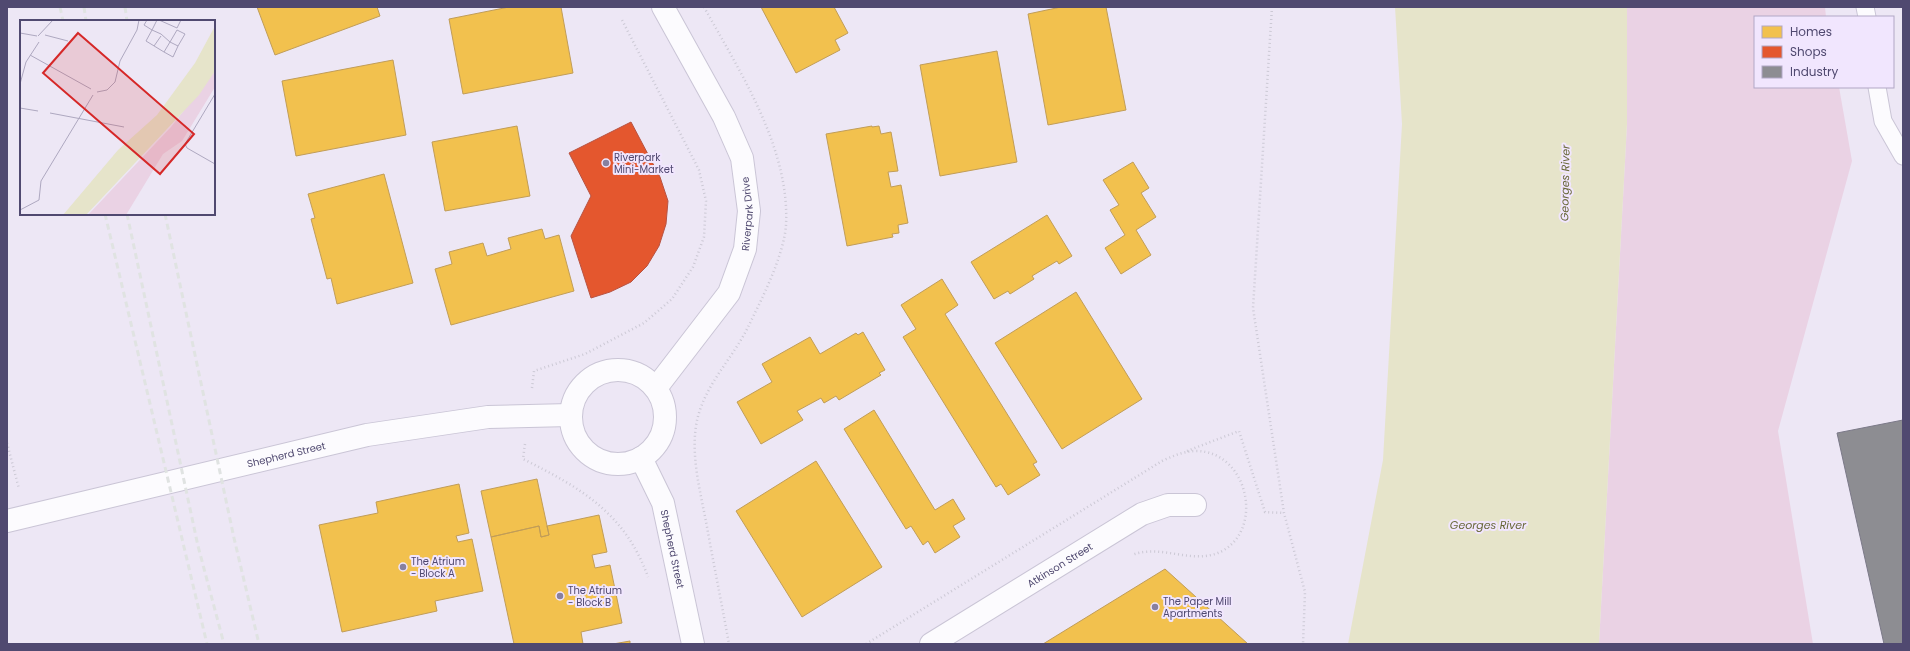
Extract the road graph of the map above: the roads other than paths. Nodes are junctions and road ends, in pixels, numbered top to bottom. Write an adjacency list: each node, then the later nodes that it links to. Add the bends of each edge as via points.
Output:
1 (664, 7): 4 (street, Riverpark Drive, via 724,117 742,158 749,211 745,249 730,293)
2 (1877, 88): 3 (lane, via 1882,121)
3 (1903, 156)
4 (656, 388): 5 (street, via 646,378 633,372 618,369 604,372 591,378 580,388); 6 (street, via 663,402 665,418 662,434 654,447)
5 (570, 414): 6 (street, via 572,429 587,453 613,464); 8 (street, Shepherd Street, via 488,417 368,435)
6 (641, 458): 9 (street, Shepherd Street, via 663,503)
7 (1194, 505): 10 (street, Atkinson Street, via 1168,505 1142,514)
8 (7, 521)
9 (693, 644)
10 (931, 644)

